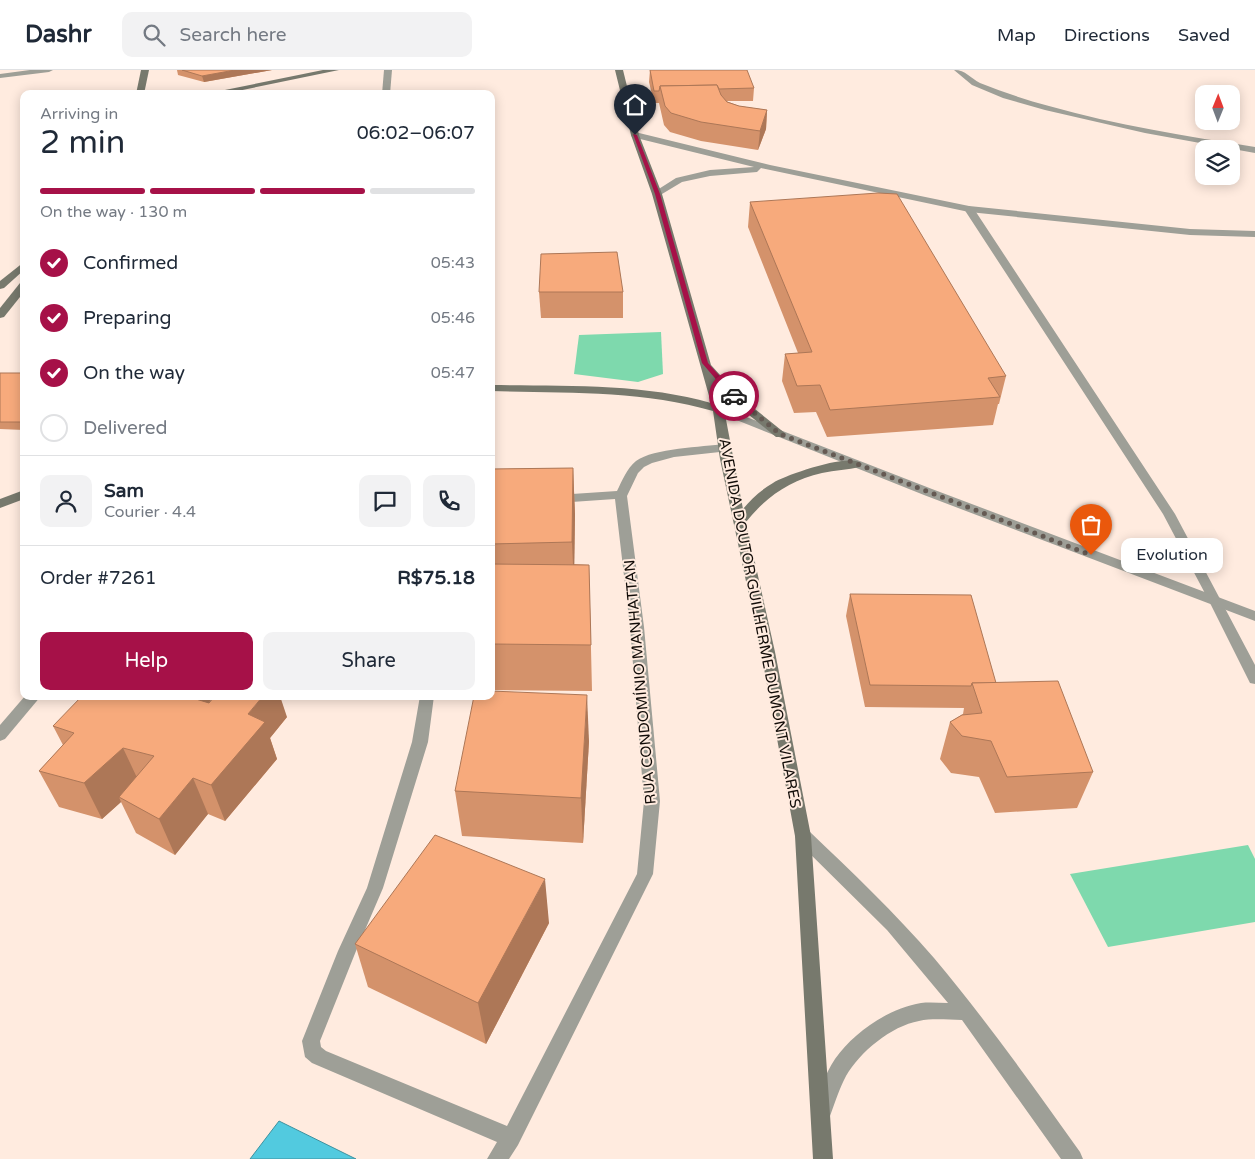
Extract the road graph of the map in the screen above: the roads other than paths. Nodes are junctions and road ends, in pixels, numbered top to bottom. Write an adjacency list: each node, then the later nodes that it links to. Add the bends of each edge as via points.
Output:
1 (49, 70): 7 (street)
2 (145, 70): 8 (main road)
3 (335, 70): 9 (main road)
4 (388, 70): 10 (street)
5 (619, 70): 11 (main road, AVENIDA DOUTOR GUILHERME DUMONT VILARES)
6 (958, 70): 12 (street, via 967,81 983,89 1078,116)
7 (0, 76)
8 (141, 90)
9 (230, 90)
10 (386, 90)
11 (635, 135): 13 (street); 14 (main road, AVENIDA DOUTOR GUILHERME DUMONT VILARES)
12 (1255, 150)
13 (770, 168): 14 (street, via 679,180); 15 (street)
14 (657, 194): 21 (main road, AVENIDA DOUTOR GUILHERME DUMONT VILARES)
15 (969, 209): 16 (street, via 1190,232); 32 (street, via 1169,514)
16 (1255, 234)
17 (20, 268): 18 (main road)
18 (0, 286)
19 (20, 291): 20 (main road)
20 (0, 315)
21 (705, 363): 23 (main road, AVENIDA DOUTOR GUILHERME DUMONT VILARES); 24 (main road, via 736,399)
22 (495, 388): 23 (main road, via 650,394 685,399)
23 (718, 409): 24 (street); 25 (main road, AVENIDA DOUTOR GUILHERME DUMONT VILARES)
24 (780, 434): 26 (street)
25 (725, 448): 27 (street, via 673,453 648,460 633,472); 31 (main road, AVENIDA DOUTOR GUILHERME DUMONT VILARES)
26 (856, 464): 31 (main road, via 808,472 787,480 752,504); 32 (street)
27 (621, 495): 29 (street); 41 (street, RUA CONDOMÍNIO MANHATTAN, via 637,627 652,801 645,874)
28 (20, 496): 30 (main road)
29 (545, 499)
30 (0, 504)
31 (741, 520): 38 (main road, AVENIDA DOUTOR GUILHERME DUMONT VILARES)
32 (1217, 603): 33 (street); 34 (street)
33 (1255, 616)
34 (1255, 679)
35 (31, 700): 37 (street)
36 (426, 700): 41 (street, via 420,742 374,888 311,1040 312,1051 319,1058)
37 (0, 735)
38 (803, 836): 39 (street, via 854,883 906,939); 40 (main road, AVENIDA DOUTOR GUILHERME DUMONT VILARES)
39 (966, 1012): 40 (street, via 919,1012 891,1023 868,1039 846,1060 830,1088); 44 (street)
40 (820, 1119): 43 (main road, AVENIDA DOUTOR GUILHERME DUMONT VILARES)
41 (511, 1138): 42 (street, RUA CONDOMÍNIO MANHATTAN)
42 (497, 1159)
43 (822, 1159)
44 (1073, 1159)

